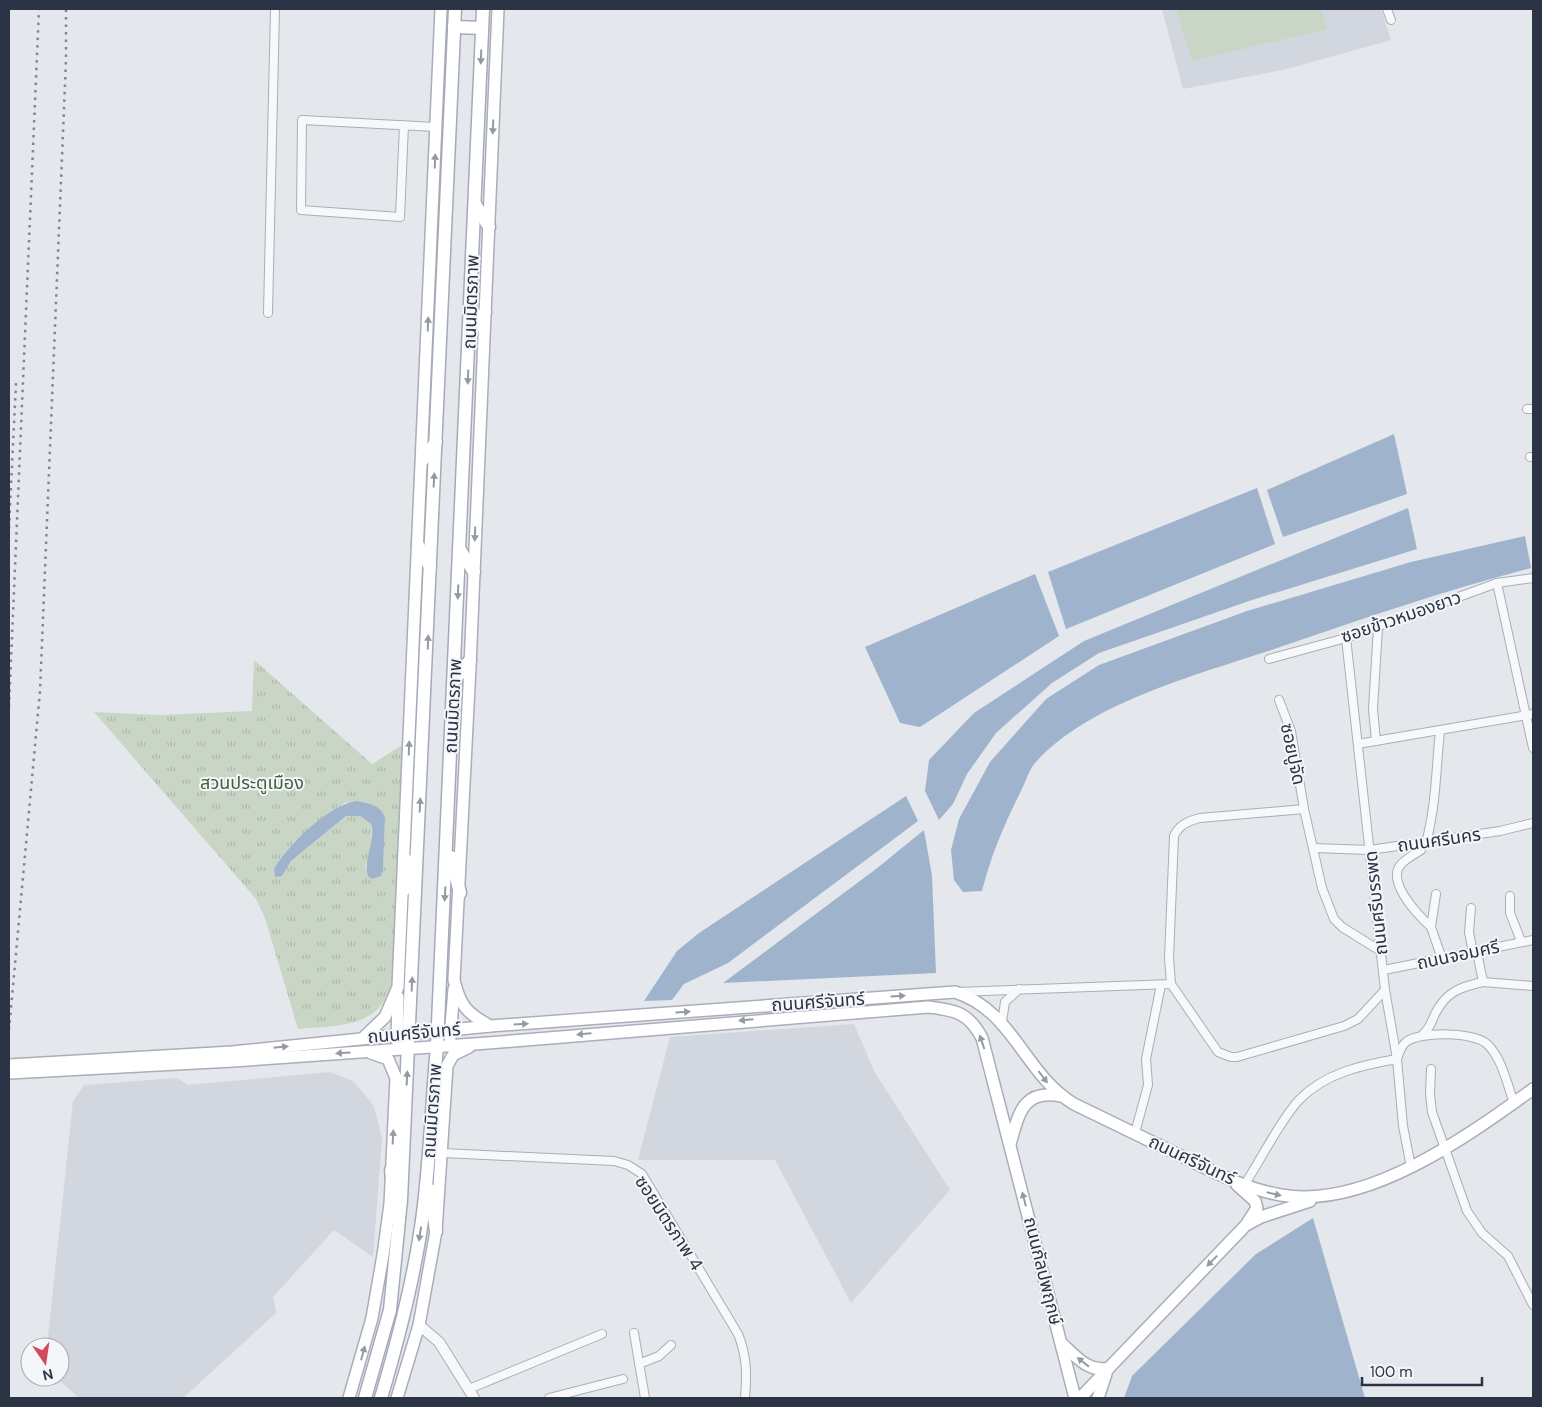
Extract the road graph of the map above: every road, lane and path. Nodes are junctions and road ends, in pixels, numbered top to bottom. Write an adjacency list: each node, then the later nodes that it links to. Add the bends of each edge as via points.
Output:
1 (275, 9): 15 (street)
2 (441, 9): 11 (main road)
3 (455, 9): 8 (main road, ถนนมิตรภาพ)
4 (483, 9): 9 (main road, ถนนมิตรภาพ)
5 (498, 9): 13 (main road, ถนนมิตรภาพ, one-way to 13)
6 (1387, 9): 7 (street)
7 (1391, 20)
8 (454, 26): 9 (main road); 17 (main road, ถนนมิตรภาพ)
9 (482, 28): 12 (main road, ถนนมิตรภาพ, one-way to 12)
10 (404, 125): 10 (street, via 302,120 301,210 400,217); 11 (street)
11 (436, 127): 18 (main road, one-way to 11)
12 (475, 204): 13 (main road); 16 (main road, ถนนมิตรภาพ)
13 (489, 227): 14 (main road, ถนนมิตรภาพ)
14 (485, 312): 16 (main road); 22 (main road, ถนนมิตรภาพ, one-way to 22)
15 (268, 313)
16 (469, 334): 20 (main road, ถนนมิตรภาพ, one-way to 20)
17 (436, 442): 18 (main road); 21 (main road, ถนนมิตรภาพ, one-way to 17)
18 (422, 461): 19 (main road)
19 (418, 545): 21 (main road); 43 (main road, one-way to 19)
20 (460, 550): 22 (main road); 29 (main road, ถนนมิตรภาพ, one-way to 29)
21 (430, 567): 39 (main road, ถนนมิตรภาพ, one-way to 21)
22 (474, 572): 28 (main road, ถนนมิตรภาพ)
23 (1533, 578): 24 (street, ซอยข้าวหมองยาว)
24 (1497, 583): 25 (street, ซอยข้าวหมองยาว); 31 (street)
25 (1378, 627): 26 (street, ซอยข้าวหมองยาว); 33 (street, via 1373,709)
26 (1346, 638): 27 (street, ซอยข้าวหมองยาว); 34 (street, ถนนศรีบรรพด)
27 (1270, 659)
28 (470, 660): 29 (main road); 44 (main road, ถนนมิตรภาพ)
29 (454, 680): 38 (main road, ถนนมิตรภาพ)
30 (1279, 700): 36 (street, ซอยปูจัด, via 1291,731)
31 (1529, 715): 32 (street); 35 (street)
32 (1440, 731): 33 (street); 40 (street, via 1436,796)
33 (1376, 741): 34 (street)
34 (1358, 744): 42 (street, ถนนศรีบรรพด)
35 (1533, 748)
36 (1304, 809): 41 (street, ซอยปูจัด); 57 (street, via 1200,818 1187,822 1176,831 1169,958)
37 (1533, 823): 40 (street, ถนนศรีนคร)
38 (446, 838): 44 (main road); 67 (main road, ถนนมิตรภาพ, one-way to 67)
39 (418, 841): 43 (main road); 68 (main road, ถนนมิตรภาพ, one-way to 39)
40 (1423, 843): 42 (street, ถนนศรีนคร); 48 (street, via 1421,850 1400,865 1397,872 1403,893 1414,911)
41 (1314, 848): 42 (street, ถนนศรีนคร); 51 (street, ซอยปูจัด, via 1322,888 1334,919)
42 (1370, 850): 51 (street, ถนนศรีบรรพด)
43 (404, 883): 60 (main road)
44 (460, 893): 55 (main road, ถนนมิตรภาพ)
45 (1436, 894): 48 (street)
46 (1510, 896): 50 (street, via 1510,913)
47 (1471, 908): 52 (street, via 1469,932)
48 (1431, 926): 53 (street)
49 (1533, 940): 50 (street, ถนนจอมศรี)
50 (1521, 941): 52 (street, ถนนจอมศรี)
51 (1382, 952): 54 (street, ถนนศรีบรรพด)
52 (1475, 952): 53 (street, ถนนจอมศรี); 56 (street)
53 (1442, 959): 54 (street, ถนนจอมศรี)
54 (1384, 970): 62 (street, ถนนศรีบรรพด)
55 (454, 980): 66 (main road, via 458,998 467,1011); 67 (main road, ถนนมิตรภาพ)
56 (1483, 982): 59 (street); 69 (street, via 1450,993 1437,1010 1430,1029)
57 (1171, 984): 58 (street); 62 (street, via 1213,1047 1224,1056 1231,1057 1351,1023)
58 (1161, 985): 61 (street); 84 (street, via 1146,1059 1148,1085)
59 (1533, 986)
60 (398, 987): 68 (main road); 70 (main road, via 385,1017)
61 (1019, 988): 63 (street); 65 (street, via 1005,1002)
62 (1386, 990): 75 (street, ถนนศรีบรรพด)
63 (955, 992): 65 (main road, ถนนศรีจันทร์, via 977,1001); 66 (main road, ถนนศรีจันทร์, one-way to 63)
64 (952, 1010): 71 (main road, ถนนศรีจันทร์, one-way to 71, via 928,1007 824,1014); 85 (main road, ถนนกัลปพฤกษ์, one-way to 64, via 982,1038 974,1023)
65 (1002, 1022): 82 (main road, ถนนศรีจันทร์, one-way to 82)
66 (490, 1026): 67 (main road, ถนนศรีจันทร์)
67 (444, 1031): 68 (main road, ถนนศรีจันทร์); 72 (main road, ถนนมิตรภาพ)
68 (403, 1034): 70 (main road, ถนนศรีจันทร์); 73 (main road, ถนนมิตรภาพ)
69 (1423, 1034): 75 (street, via 1406,1041); 83 (street, via 1454,1035 1484,1041 1494,1050)
70 (363, 1038): 76 (main road, ถนนศรีจันทร์, one-way to 70, via 232,1052)
71 (488, 1043): 72 (main road, ถนนศรีจันทร์); 77 (main road, via 463,1049 453,1055)
72 (443, 1046): 73 (main road, ถนนศรีจันทร์); 77 (main road, ถนนมิตรภาพ); 90 (main road, ถนนมิตรภาพ)
73 (402, 1048): 74 (main road, ถนนศรีจันทร์); 80 (main road); 95 (main road, ถนนมิตรภาพ, one-way to 73)
74 (361, 1052): 79 (main road, ถนนศรีจันทร์, one-way to 79); 80 (main road, via 388,1059)
75 (1397, 1058): 88 (street, ถนนศรีบรรพด, via 1403,1126); 92 (street, via 1340,1073 1301,1098)
76 (9, 1065)
77 (447, 1066): 87 (main road, ถนนมิตรภาพ)
78 (1431, 1069): 86 (street, via 1432,1112)
79 (9, 1074)
80 (396, 1078): 89 (main road, one-way to 80)
81 (1533, 1089): 83 (main road, ถนนศรีจันทร์)
82 (1061, 1096): 84 (main road, ถนนศรีจันทร์); 85 (main road, via 1049,1094 1026,1102)
83 (1514, 1103): 86 (main road, ถนนศรีจันทร์)
84 (1135, 1134): 91 (main road, ถนนศรีจันทร์)
85 (1010, 1144): 101 (main road, ถนนกัลปพฤกษ์, one-way to 85)
86 (1446, 1148): 88 (main road, ถนนศรีจันทร์); 97 (street, via 1467,1212 1482,1234 1508,1256)
87 (443, 1153): 96 (main road, ถนนมิตรภาพ); 113 (street, ซอยมิตรภาพ 4, via 614,1161 642,1174 738,1334 747,1370)
88 (1411, 1167): 93 (main road, ถนนศรีจันทร์, via 1353,1190)
89 (391, 1170): 95 (main road); 107 (main road, one-way to 89, via 374,1307 383,1255)
90 (427, 1173): 96 (main road); 109 (main road, ถนนมิตรภาพ, one-way to 109, via 405,1314)
91 (1231, 1180): 92 (main road, ถนนศรีจันทร์); 94 (main road, via 1256,1201 1257,1208)
92 (1246, 1184): 93 (main road, ถนนศรีจันทร์, one-way to 93, via 1280,1195)
93 (1318, 1198): 94 (main road)
94 (1246, 1225): 104 (main road, one-way to 104)
95 (399, 1226): 108 (main road, ถนนมิตรภาพ, via 390,1310)
96 (436, 1231): 98 (main road, ถนนมิตรภาพ)
97 (1533, 1305)
98 (419, 1325): 106 (street, via 439,1342); 110 (main road, ถนนมิตรภาพ)
99 (634, 1333): 103 (street)
100 (602, 1334): 106 (street)
101 (1061, 1342): 104 (main road, one-way to 101, via 1090,1368); 114 (main road, ถนนกัลปพฤกษ์)
102 (670, 1345): 103 (street, via 659,1356)
103 (639, 1364): 112 (street)
104 (1109, 1368): 115 (main road); 116 (main road)
105 (623, 1379): 111 (street)
106 (472, 1393)
107 (350, 1398)
108 (365, 1398)
109 (381, 1398)
110 (397, 1398)
111 (549, 1398)
112 (645, 1398)
113 (745, 1398)
114 (1075, 1398)
115 (1080, 1398)
116 (1098, 1398)

